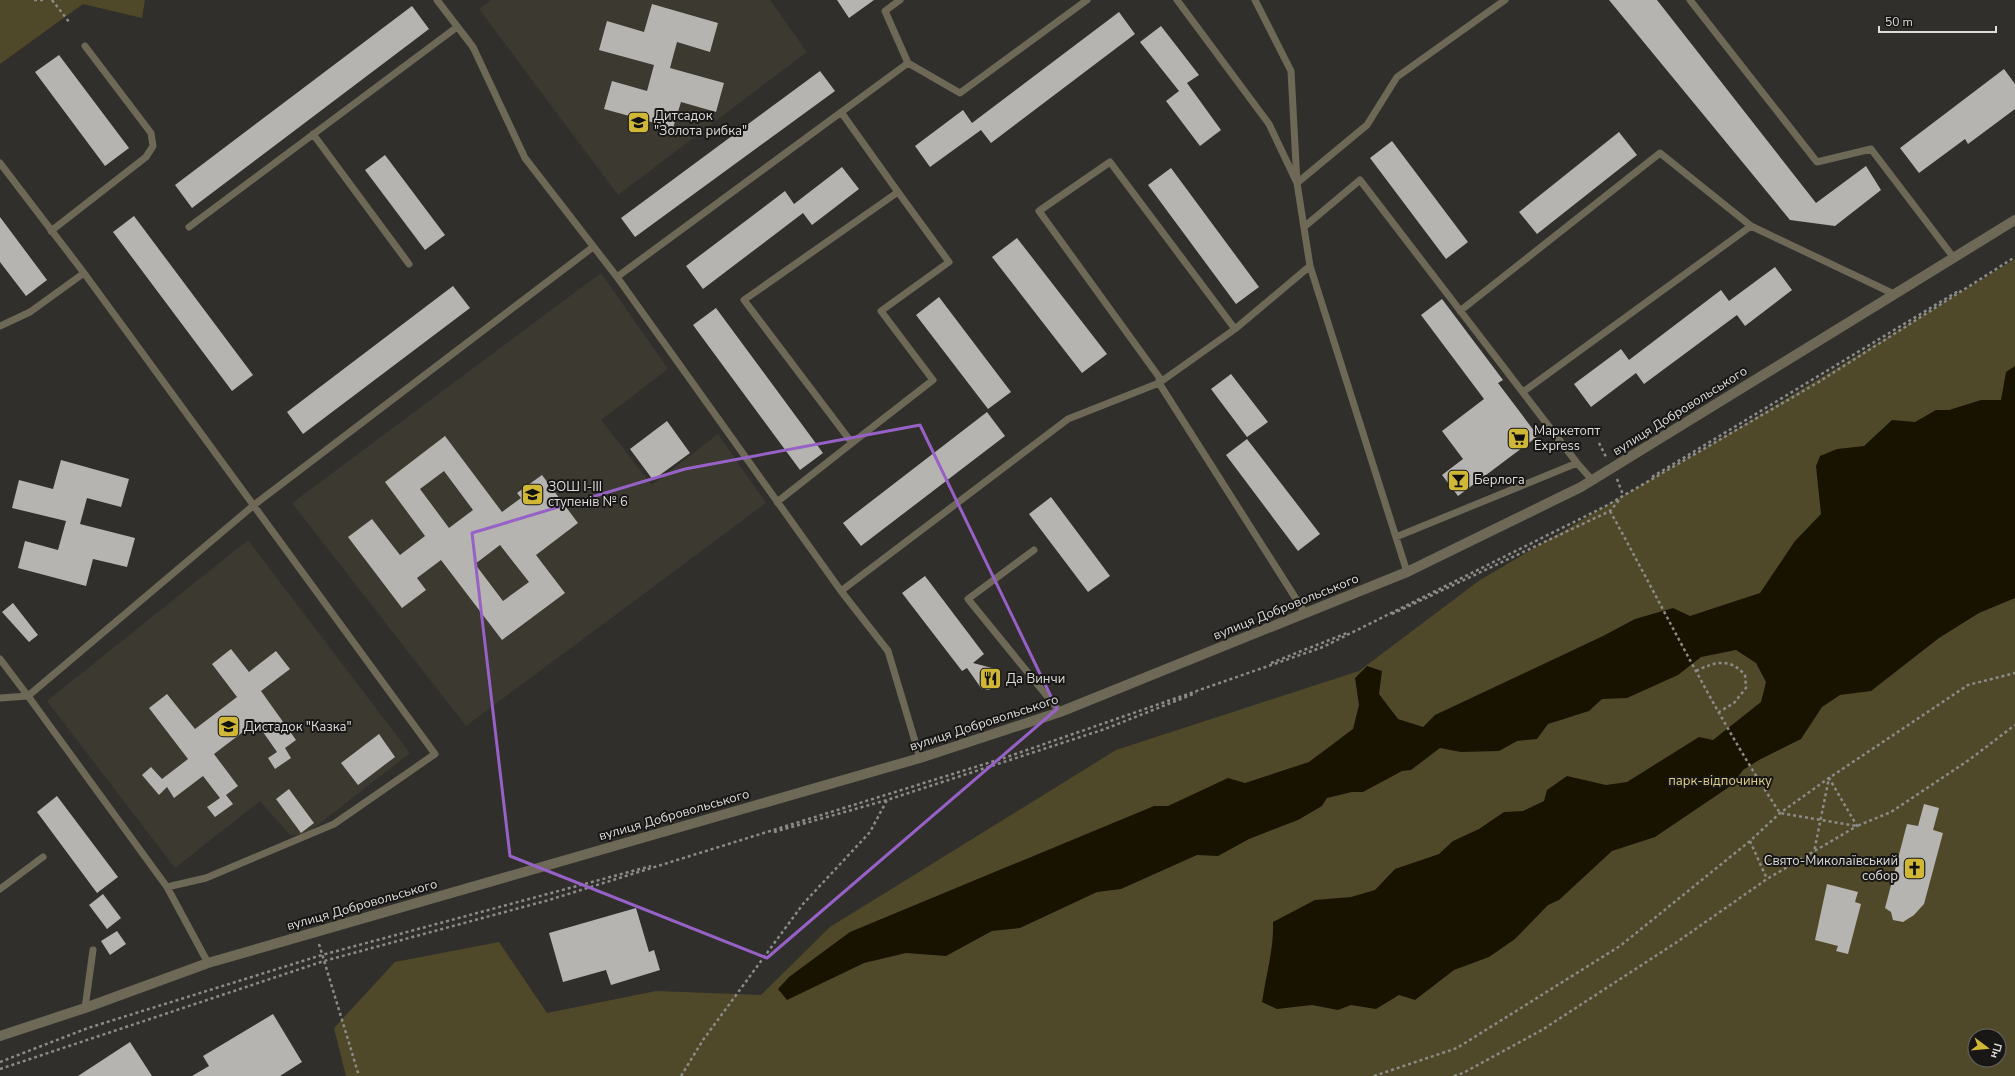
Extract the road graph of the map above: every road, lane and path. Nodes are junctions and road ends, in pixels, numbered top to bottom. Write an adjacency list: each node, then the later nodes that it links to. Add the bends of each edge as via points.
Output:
1 (34, 0): 2 (path)
2 (44, 0)
3 (52, 0): 11 (path)
4 (437, 0): 12 (lane)
5 (900, 0): 14 (lane, via 886,11)
6 (1087, 0): 14 (lane, via 960,93)
7 (1176, 0): 18 (lane, via 1269,124)
8 (1255, 0): 18 (lane, via 1291,71)
9 (1505, 0): 18 (lane, via 1397,77 1367,125)
10 (1690, 0): 27 (lane, via 1817,162 1871,149)
11 (70, 24)
12 (458, 27): 16 (lane); 25 (lane, via 473,47 525,158)
13 (85, 46): 24 (lane, via 151,133 153,146 146,157)
14 (908, 63): 15 (lane)
15 (841, 112): 19 (lane); 31 (lane)
16 (313, 134): 22 (lane); 28 (lane)
17 (0, 163): 24 (lane)
18 (1297, 183): 23 (lane)
19 (898, 192): 38 (lane, via 949,262 881,311 933,380); 38 (lane, via 744,300)
20 (2015, 220): 27 (street, вулиця Добровольського)
21 (1751, 226): 32 (lane); 33 (lane, via 1660,153); 37 (lane)
22 (189, 227)
23 (1304, 227): 29 (lane); 33 (lane, via 1360,180)
24 (51, 230): 30 (lane)
25 (593, 247): 31 (lane); 43 (lane)
26 (2015, 256): 41 (path)
27 (1954, 258): 32 (street, вулиця Добровольського)
28 (409, 264)
29 (1310, 266): 35 (lane); 44 (lane)
30 (84, 273): 34 (lane, via 30,312); 43 (lane)
31 (617, 277): 42 (lane)
32 (1894, 294): 40 (street, вулиця Добровольського)
33 (1460, 311): 37 (lane)
34 (0, 326)
35 (1235, 329): 36 (lane); 36 (lane, via 1110,162 1040,211 1159,377)
36 (1160, 383): 47 (lane, via 1068,419); 48 (lane)
37 (1523, 392): 39 (lane)
38 (852, 443): 42 (lane)
39 (1577, 462): 40 (lane); 44 (lane)
40 (1593, 480): 46 (street, вулиця Добровольського)
41 (1624, 494)
42 (777, 502): 47 (lane)
43 (254, 505): 52 (lane); 67 (lane, via 435,754 334,824 206,878)
44 (1396, 537): 46 (lane)
45 (1034, 550): 54 (lane, via 968,599)
46 (1407, 572): 48 (street, вулиця Добровольського)
47 (841, 591): 57 (lane, via 888,651)
48 (1305, 613): 54 (street, вулиця Добровольського)
49 (0, 659): 52 (lane)
50 (1696, 671): 55 (path); 55 (path, via 1715,662 1736,666 1745,674 1746,688 1734,703); 59 (path, via 1610,511 1372,623 1105,729)
51 (2015, 673): 58 (path, via 1968,685)
52 (28, 696): 53 (lane); 67 (lane)
53 (0, 698)
54 (1060, 712): 57 (street, вулиця Добровольського)
55 (1719, 712): 60 (path)
56 (2015, 725): 62 (path, via 1969,760 1891,812)
57 (920, 758): 69 (street, вулиця Добровольського)
58 (1829, 778): 60 (path); 61 (path); 62 (path)
59 (887, 800): 71 (path); 77 (path, via 870,832 803,904 703,1040)
60 (1780, 813): 61 (path); 63 (path)
61 (1820, 820): 62 (path); 64 (path)
62 (1856, 826): 64 (path)
63 (1750, 841): 66 (path); 78 (path, via 1614,950 1457,1048)
64 (1814, 852): 66 (path)
65 (43, 857): 68 (lane)
66 (1767, 879): 79 (path, via 1677,942 1542,1030)
67 (167, 887): 72 (lane)
68 (0, 889)
69 (315, 932): 71 (path); 72 (street, вулиця Добровольського)
70 (94, 950): 73 (lane)
71 (322, 956): 75 (path, via 88,1028); 76 (path)
72 (208, 964): 73 (street, вулиця Добровольського)
73 (85, 1008): 74 (street, вулиця Добровольського)
74 (0, 1036)
75 (0, 1062)
76 (359, 1076)
77 (681, 1076)
78 (1374, 1076)
79 (1454, 1076)

